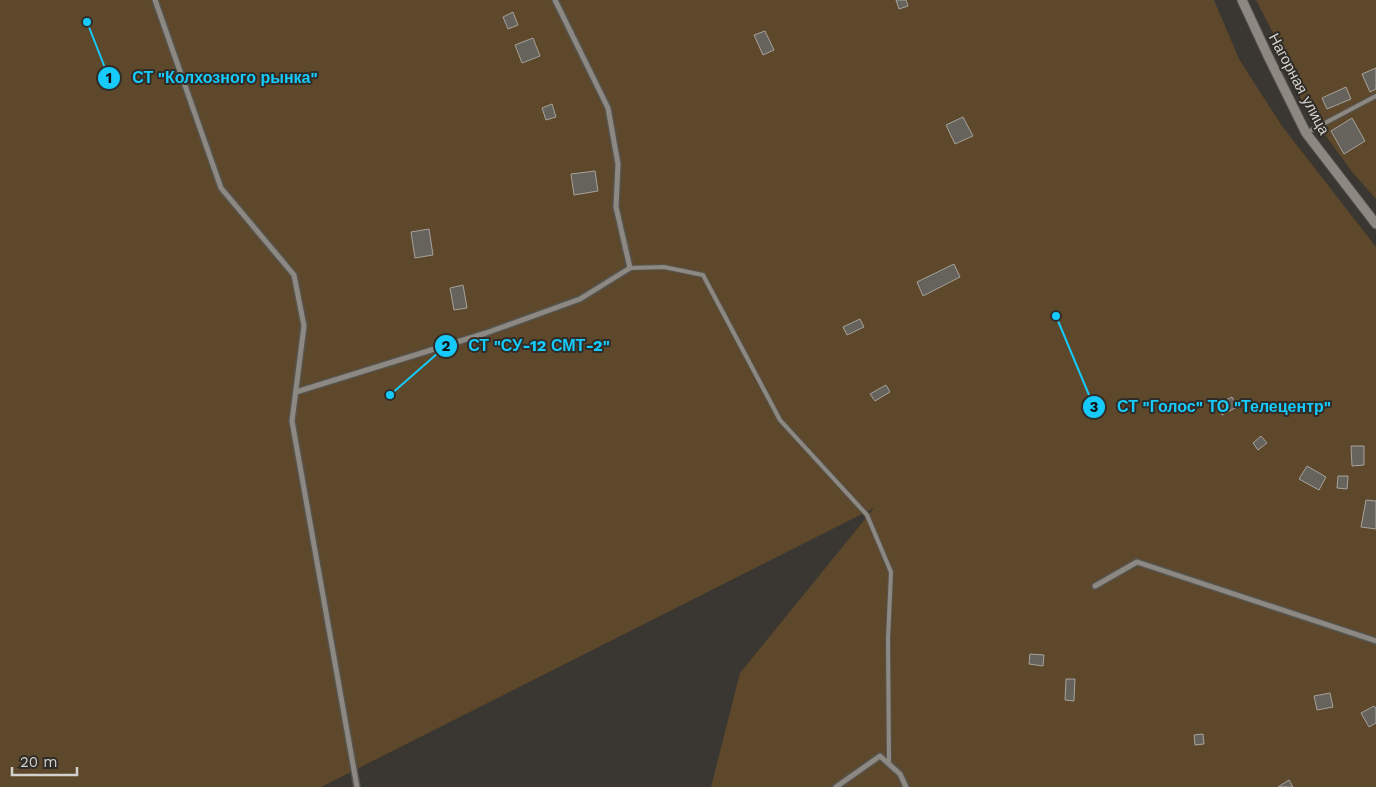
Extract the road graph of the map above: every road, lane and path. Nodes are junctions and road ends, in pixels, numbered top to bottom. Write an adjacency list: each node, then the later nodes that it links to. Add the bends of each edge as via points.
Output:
1 (154, 0): 8 (street, via 220,188 294,275 304,326)
2 (555, 0): 7 (street, via 608,108 618,164 616,208)
3 (1242, 0): 5 (street, Нагорная улица)
4 (1376, 96): 5 (lane)
5 (1306, 133): 6 (street, Нагорная улица)
6 (1376, 224)
7 (630, 268): 8 (street, via 580,299 486,333); 11 (lane, via 664,267 703,275 780,420 867,515 891,572)
8 (296, 392): 12 (street, via 292,421)
9 (1095, 586): 10 (street, via 1137,562)
10 (1376, 641)
11 (889, 764): 13 (street, via 880,756); 14 (street, via 900,774)
12 (358, 787)
13 (836, 787)
14 (906, 787)

